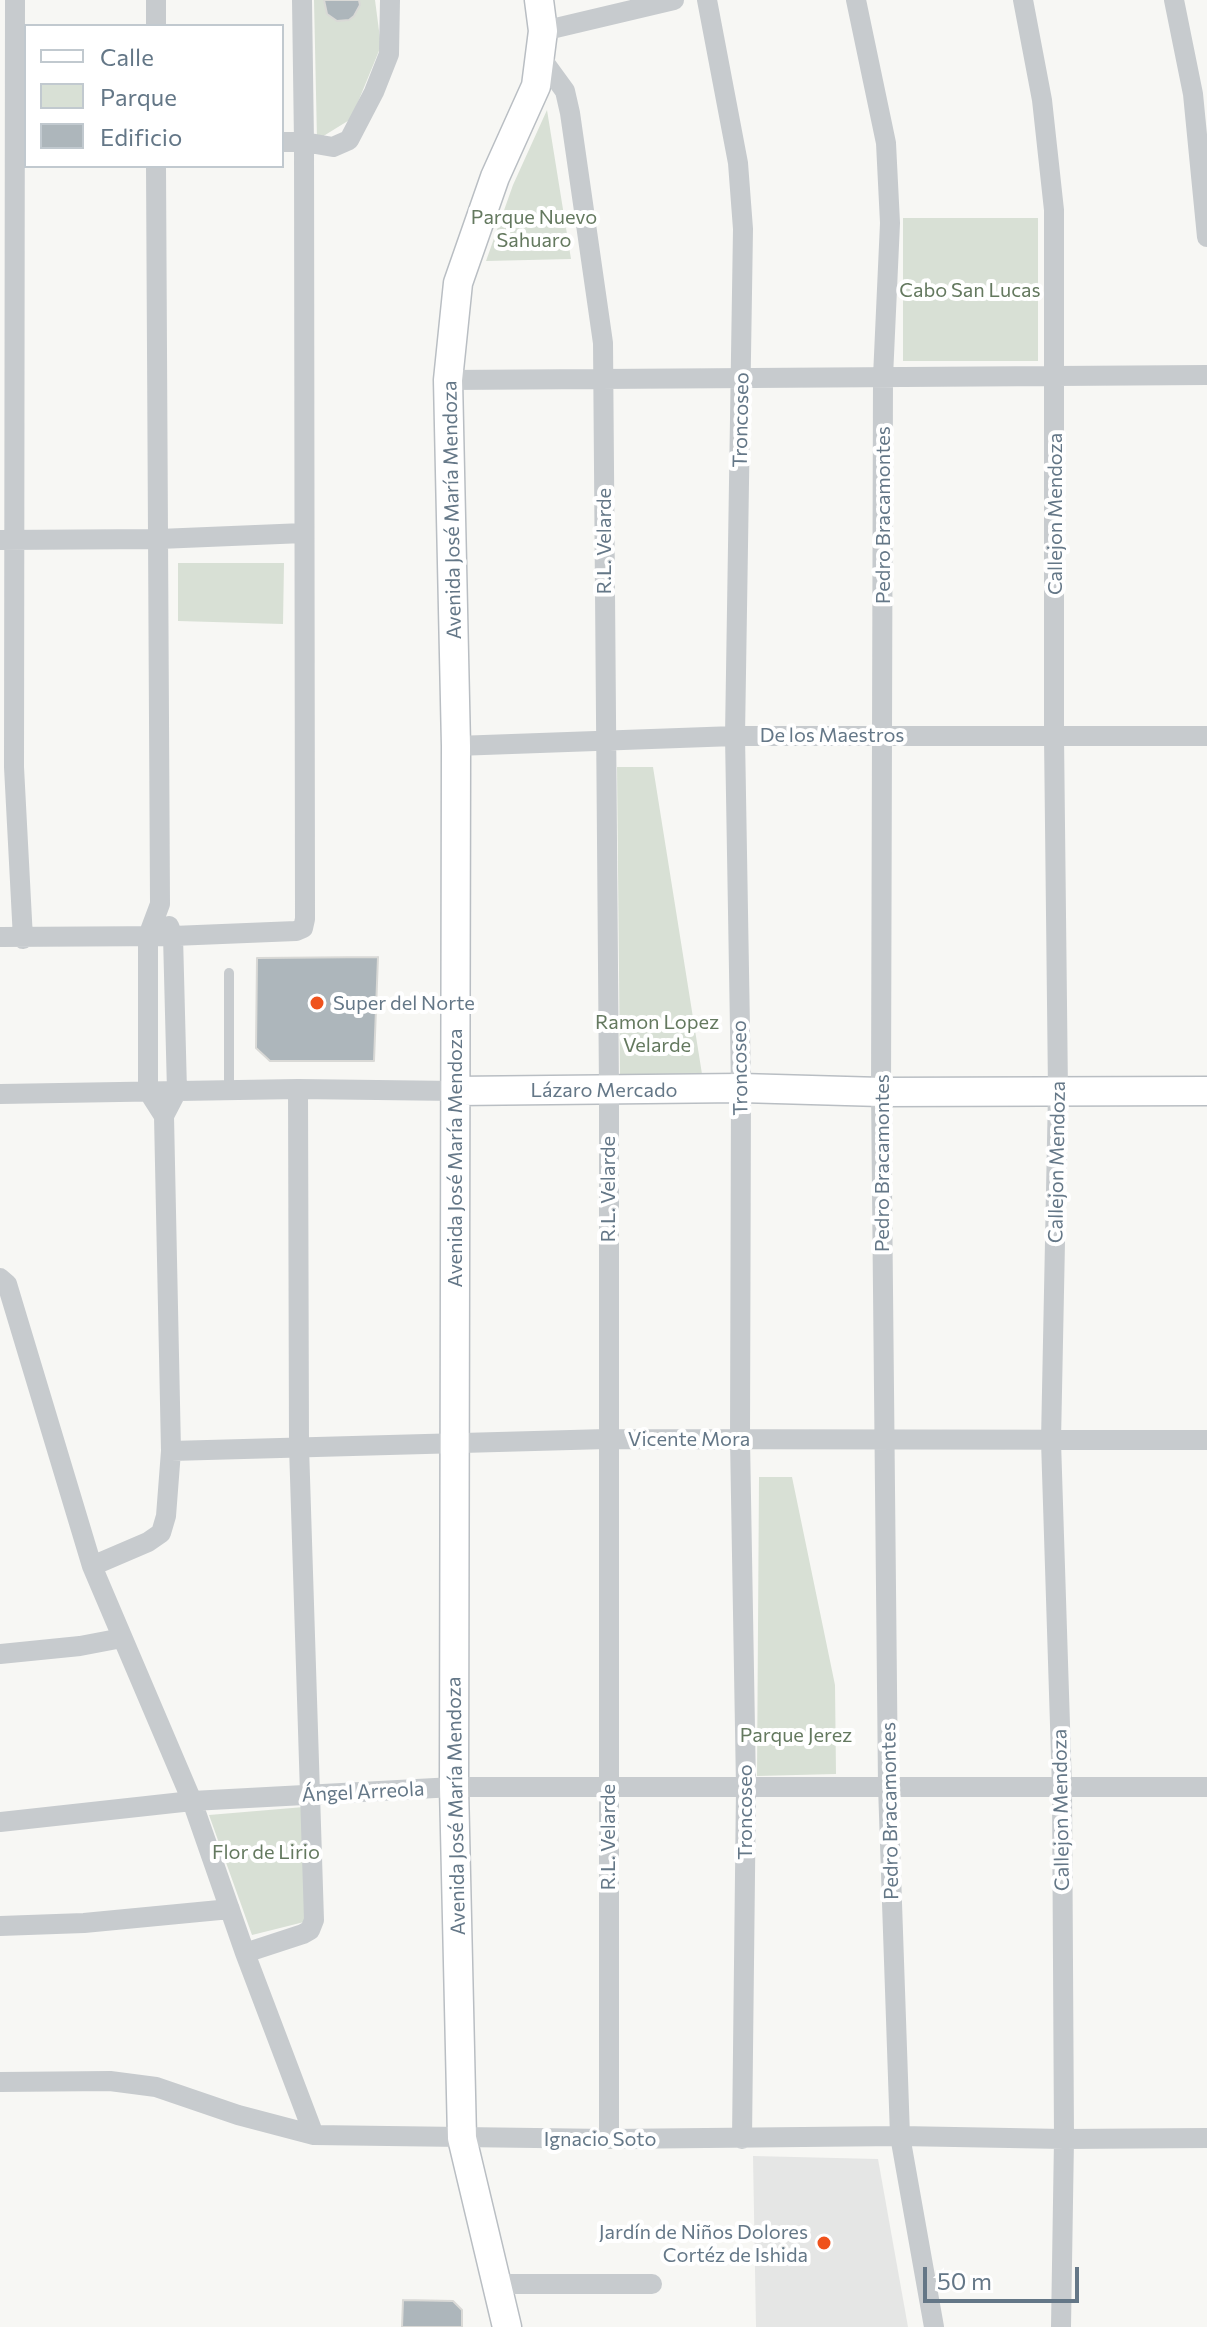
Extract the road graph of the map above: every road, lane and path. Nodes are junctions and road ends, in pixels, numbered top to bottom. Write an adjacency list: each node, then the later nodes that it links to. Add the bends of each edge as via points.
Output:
1 (15, 0): 15 (street)
2 (156, 0): 11 (street)
3 (302, 0): 14 (street)
4 (390, 0): 14 (street, via 389,54 349,140 333,147)
5 (539, 0): 12 (street, Avenida José María Mendoza)
6 (674, 0): 12 (street)
7 (707, 0): 21 (street, Troncoseo, via 738,163)
8 (856, 0): 20 (street, Pedro Bracamontes, via 886,143 890,223)
9 (1023, 0): 18 (street, Callejon Mendoza, via 1042,100 1054,210)
10 (1174, 0): 17 (street, via 1193,94)
11 (156, 24)
12 (542, 44): 22 (street, R.L. Velarde, via 570,113 599,309); 23 (street, Avenida José María Mendoza, via 536,86 495,177 458,283)
13 (284, 142): 14 (street)
14 (304, 142): 24 (street)
15 (14, 143): 26 (street)
16 (156, 168): 25 (street)
17 (1207, 237)
18 (1056, 374): 19 (street); 20 (street); 29 (street, Callejon Mendoza)
19 (1207, 375)
20 (883, 377): 21 (street); 27 (street, Pedro Bracamontes)
21 (742, 378): 22 (street); 28 (street, Troncoseo)
22 (603, 379): 23 (street); 31 (street, R.L. Velarde)
23 (448, 380): 32 (street, Avenida José María Mendoza)
24 (304, 533): 25 (street); 37 (street, via 303,928)
25 (159, 539): 26 (street); 35 (street)
26 (7, 540): 34 (street)
27 (883, 735): 28 (street, De los Maestros); 29 (street, De los Maestros); 49 (street, Pedro Bracamontes)
28 (735, 736): 31 (street, De los Maestros); 41 (street, Troncoseo)
29 (1054, 736): 30 (street, De los Maestros); 50 (street, Callejon Mendoza)
30 (1207, 736)
31 (605, 740): 32 (street, De los Maestros); 44 (street, R.L. Velarde)
32 (456, 746): 47 (street, Avenida José María Mendoza)
33 (0, 751): 34 (street)
34 (14, 767): 39 (street)
35 (160, 904): 36 (street); 37 (street)
36 (148, 936): 37 (street); 39 (street); 45 (street)
37 (173, 936): 46 (street)
38 (0, 937): 39 (street)
39 (23, 939)
40 (229, 973): 43 (lane)
41 (741, 1088): 44 (street, Lázaro Mercado); 49 (street, Lázaro Mercado); 55 (street, Troncoseo)
42 (298, 1089): 43 (street, Lázaro Mercado); 47 (street, Lázaro Mercado); 60 (street)
43 (229, 1090): 46 (street, Lázaro Mercado)
44 (609, 1090): 47 (street, Lázaro Mercado); 54 (street, R.L. Velarde)
45 (148, 1091): 46 (street, Lázaro Mercado); 51 (street, Lázaro Mercado); 52 (street)
46 (177, 1091): 52 (street)
47 (456, 1091): 59 (street, Avenida José María Mendoza)
48 (1207, 1091): 50 (street, Lázaro Mercado)
49 (881, 1092): 50 (street, Lázaro Mercado); 56 (street, Pedro Bracamontes)
50 (1058, 1092): 58 (street, Callejon Mendoza)
51 (0, 1094)
52 (164, 1116): 61 (street)
53 (0, 1278): 62 (street, via 7,1284)
54 (607, 1439): 55 (street, Vicente Mora); 59 (street, Vicente Mora); 65 (street, R.L. Velarde)
55 (740, 1439): 56 (street, Vicente Mora); 68 (street, Troncoseo)
56 (885, 1440): 58 (street, Vicente Mora); 66 (street, Pedro Bracamontes)
57 (1207, 1440): 58 (street, Vicente Mora)
58 (1051, 1441): 70 (street, Callejon Mendoza)
59 (454, 1443): 60 (street, Vicente Mora); 67 (street, Avenida José María Mendoza)
60 (299, 1446): 61 (street, Vicente Mora); 71 (street)
61 (171, 1451): 62 (street, via 161,1533)
62 (92, 1566): 63 (street)
63 (122, 1638): 64 (street); 72 (street)
64 (0, 1654)
65 (607, 1786): 67 (street, Ángel Arreola); 68 (street, Ángel Arreola); 82 (street, R.L. Velarde)
66 (888, 1786): 68 (street, Ángel Arreola); 70 (street, Ángel Arreola); 79 (street, Pedro Bracamontes)
67 (454, 1787): 71 (street, Ángel Arreola); 80 (street, Avenida José María Mendoza)
68 (746, 1787): 83 (street, Troncoseo)
69 (1207, 1787): 70 (street, Ángel Arreola)
70 (1062, 1788): 84 (street, Callejon Mendoza)
71 (311, 1795): 72 (street, Ángel Arreola); 76 (street, via 310,1930)
72 (192, 1801): 73 (street, Ángel Arreola); 74 (street)
73 (0, 1822)
74 (230, 1909): 75 (street); 76 (street)
75 (0, 1926)
76 (245, 1953): 78 (street)
77 (0, 2082): 78 (street, Ignacio Soto, via 110,2081 156,2087)
78 (314, 2135): 80 (street, Ignacio Soto)
79 (900, 2136): 83 (street, Ignacio Soto); 84 (street, Ignacio Soto); 88 (street, Pedro Bracamontes)
80 (462, 2138): 82 (street, Ignacio Soto); 85 (street, Avenida José María Mendoza)
81 (1207, 2138): 84 (street, Ignacio Soto)
82 (609, 2139): 83 (street, Ignacio Soto)
83 (742, 2139)
84 (1064, 2139): 89 (street, Callejon Mendoza)
85 (496, 2284): 86 (street); 87 (street, Avenida José María Mendoza)
86 (652, 2284)
87 (507, 2327)
88 (934, 2327)
89 (1061, 2327)

